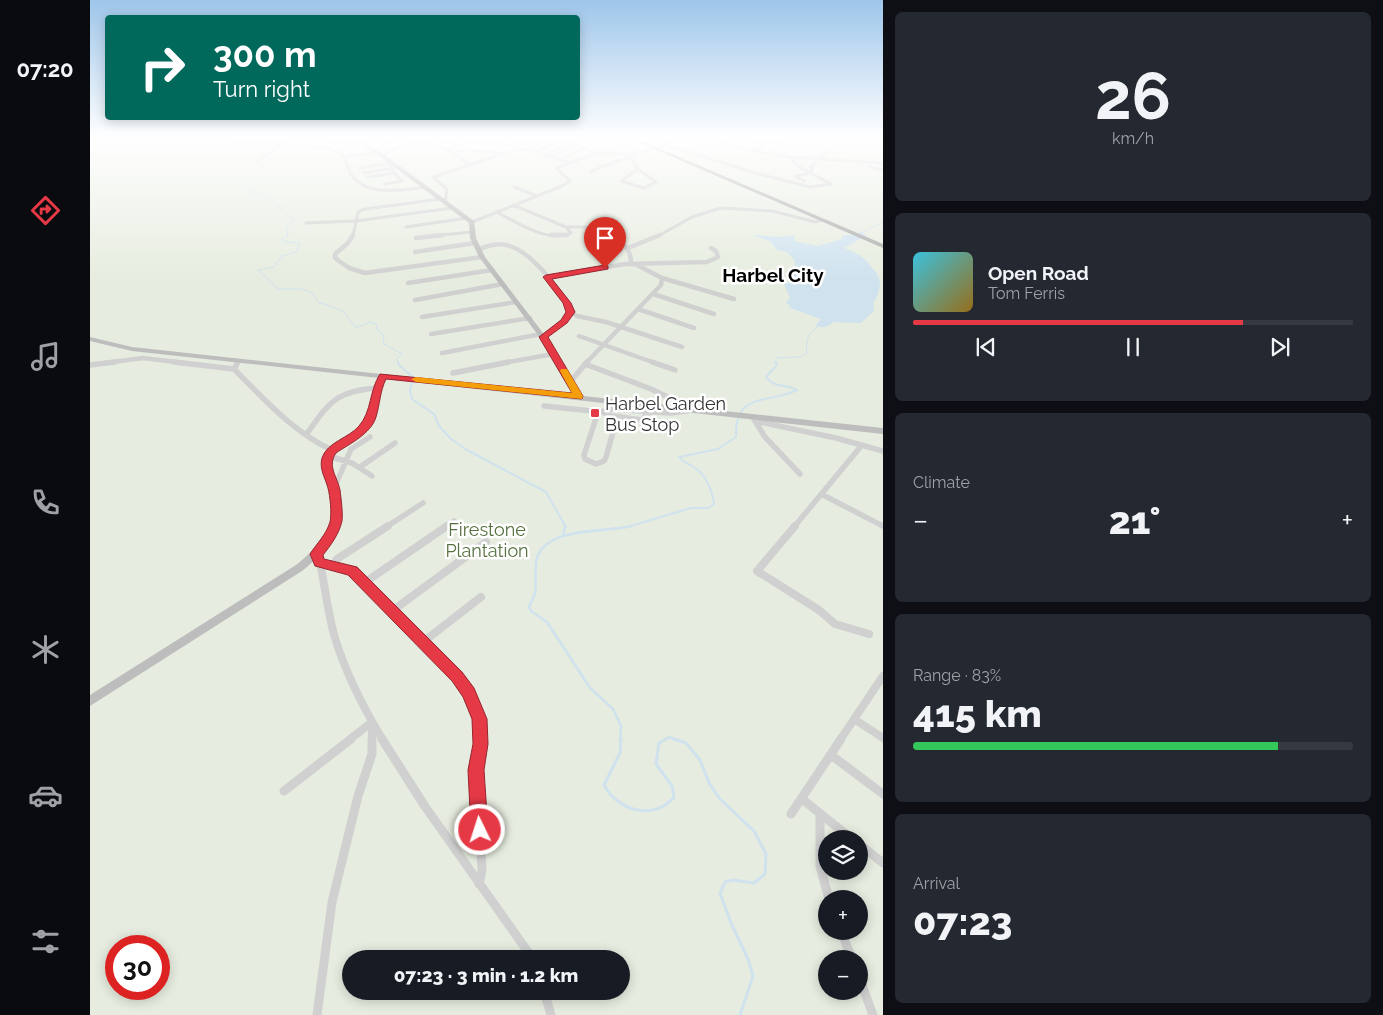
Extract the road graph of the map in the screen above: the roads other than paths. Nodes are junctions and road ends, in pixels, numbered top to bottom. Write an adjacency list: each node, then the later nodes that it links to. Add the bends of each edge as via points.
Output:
1 (364, 185): 10 (street, via 385,191)
2 (423, 185): 10 (street)
3 (443, 185): 13 (street, via 447,189)
4 (563, 185): 12 (street)
5 (635, 185): 6 (street, via 644,188)
6 (649, 185)
7 (742, 185): 18 (main road)
8 (803, 185): 9 (street)
9 (821, 185)
10 (426, 187): 13 (street)
11 (514, 187): 12 (street)
12 (537, 196): 14 (street)
13 (443, 201): 15 (street); 19 (street, via 365,208 358,212)
14 (513, 205): 16 (street); 23 (street)
15 (452, 208): 17 (street); 19 (street)
16 (496, 212): 20 (street); 23 (street, via 552,237 569,235 570,230)
17 (467, 218): 20 (street); 22 (street)
18 (822, 220): 27 (main road); 28 (street, via 816,222 762,210 721,208 692,216 657,237)
19 (356, 221): 21 (street); 32 (street, via 355,234 349,244 335,254 344,267 354,271 379,272)
20 (472, 222): 24 (street)
21 (306, 223)
22 (406, 227)
23 (566, 227): 28 (street, via 585,227)
24 (472, 232): 25 (street); 26 (street)
25 (416, 238)
26 (475, 243): 30 (street); 31 (street)
27 (883, 246)
28 (628, 248): 33 (street)
29 (711, 248): 33 (street, via 718,257 707,262)
30 (478, 249): 32 (street); 35 (street, via 494,245 515,247 526,254)
31 (416, 252)
32 (482, 257): 34 (street)
33 (633, 264): 35 (street); 36 (street)
34 (492, 270): 37 (street); 38 (street)
35 (546, 277): 44 (street, via 567,303)
36 (662, 278): 39 (street, via 661,286); 40 (street)
37 (408, 283)
38 (503, 284): 41 (street); 42 (street)
39 (653, 294): 43 (street); 45 (street)
40 (734, 299)
41 (415, 300)
42 (516, 302): 46 (street); 47 (street)
43 (638, 309): 48 (street); 49 (street)
44 (570, 312): 48 (street); 51 (street, via 564,321)
45 (714, 314)
46 (422, 316)
47 (530, 318): 50 (street); 51 (street)
48 (621, 326): 54 (street); 55 (street)
49 (694, 328)
50 (431, 334)
51 (542, 336): 56 (street); 57 (street)
52 (579, 336): 54 (street)
53 (90, 339): 58 (street, via 132,349)
54 (603, 345): 59 (street); 62 (street)
55 (682, 347)
56 (442, 353)
57 (554, 354): 63 (street); 65 (street)
58 (238, 361): 61 (street); 64 (street)
59 (585, 364): 65 (street); 71 (street, via 651,388)
60 (90, 365): 61 (street, via 143,358)
61 (234, 369): 77 (street, via 269,404)
62 (675, 370)
63 (452, 373)
64 (383, 376): 66 (street); 67 (street)
65 (570, 382): 68 (street)
66 (377, 388): 77 (street, via 352,392 325,407); 82 (street, via 371,418 365,427)
67 (566, 396): 68 (street); 70 (street)
68 (579, 396): 71 (street)
69 (544, 406): 70 (street)
70 (576, 410): 72 (street)
71 (694, 410): 73 (street); 75 (street)
72 (599, 412): 73 (street, via 610,409); 74 (street); 74 (street, via 584,455 590,463 604,461 617,418)
73 (650, 412): 74 (street, via 641,420)
74 (614, 416)
75 (753, 418): 76 (street); 80 (street); 85 (street, via 765,437)
76 (883, 431)
77 (306, 434): 82 (street)
78 (370, 437): 83 (street, via 351,449)
79 (395, 443): 84 (street)
80 (862, 445): 81 (street); 88 (street)
81 (883, 451)
82 (330, 453): 83 (street); 87 (street, via 326,467)
83 (345, 460): 84 (street); 87 (street)
84 (360, 467): 86 (street)
85 (800, 474)
86 (372, 476)
87 (334, 489): 93 (street, via 336,520)
88 (821, 494): 91 (street); 98 (street, via 756,571 819,610 835,624)
89 (423, 503): 94 (street, via 337,559)
90 (454, 521): 95 (street)
91 (883, 526)
92 (486, 542): 97 (street)
93 (318, 558): 94 (street); 101 (street); 103 (street, via 335,637)
94 (333, 566): 95 (street, via 352,571)
95 (364, 582): 97 (street)
96 (481, 597): 99 (street)
97 (392, 611): 99 (street)
98 (868, 634)
99 (423, 642): 114 (street, via 469,693 480,719 476,770 482,870)
100 (883, 676): 102 (street)
101 (90, 701)
102 (854, 719): 104 (street); 105 (street)
103 (372, 722): 106 (street); 114 (street); 119 (street, via 372,754 358,796 332,902)
104 (883, 738)
105 (830, 755): 107 (street); 108 (street)
106 (284, 791)
107 (883, 794)
108 (802, 799): 109 (street); 110 (street)
109 (791, 814)
110 (820, 814): 111 (street); 115 (street, via 820,866)
111 (840, 830)
112 (868, 851): 113 (street)
113 (883, 863)
114 (479, 884): 116 (street)
115 (827, 890)
116 (527, 950)
117 (547, 1000): 120 (street)
118 (867, 1000): 121 (street)
119 (317, 1015)
120 (551, 1015)
121 (873, 1015)

